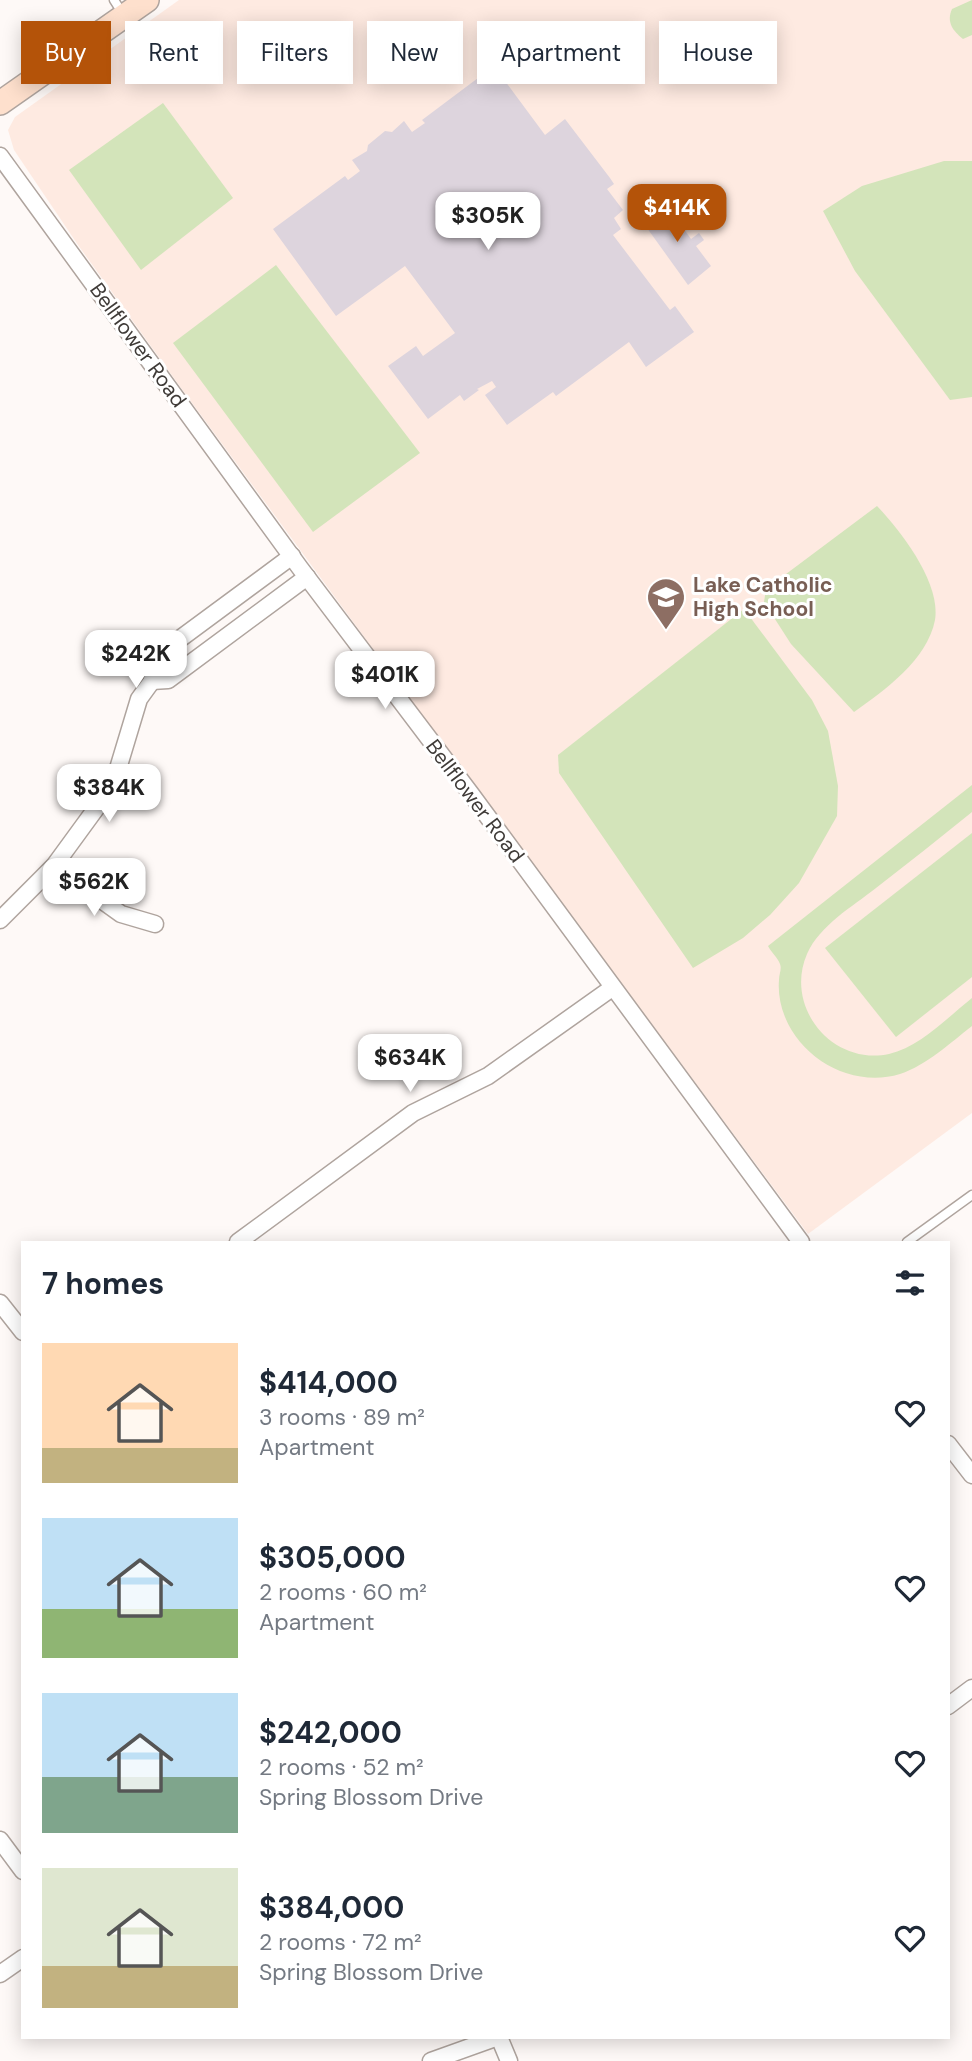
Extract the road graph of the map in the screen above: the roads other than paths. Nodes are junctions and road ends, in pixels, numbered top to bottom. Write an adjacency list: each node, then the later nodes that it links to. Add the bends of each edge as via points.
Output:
1 (148, 0): 2 (main road)
2 (119, 8): 3 (main road)
3 (0, 103)
4 (0, 156): 5 (street, Bellflower Road)
5 (292, 556): 6 (street, Bellflower Road); 7 (street, via 177,641 154,663)
6 (307, 577): 7 (street, via 168,680); 11 (street, Bellflower Road)
7 (152, 681): 8 (street, via 139,699 108,792)
8 (54, 866): 9 (street); 10 (street, via 121,914)
9 (0, 920)
10 (155, 924)
11 (612, 988): 13 (street, via 488,1076 413,1113); 14 (street, Bellflower Road)
12 (972, 1195): 15 (lane)
13 (239, 1241)
14 (800, 1241)
15 (908, 1241)
16 (0, 1303): 17 (street)
17 (21, 1329)
18 (950, 1447): 19 (street)
19 (972, 1475)
20 (972, 1688): 21 (street)
21 (950, 1704)
22 (0, 1840): 23 (street)
23 (21, 1868)
24 (21, 1959): 25 (street)
25 (0, 1974)
26 (492, 2039): 28 (street)
27 (499, 2039): 29 (street)
28 (431, 2061)
29 (509, 2061)

